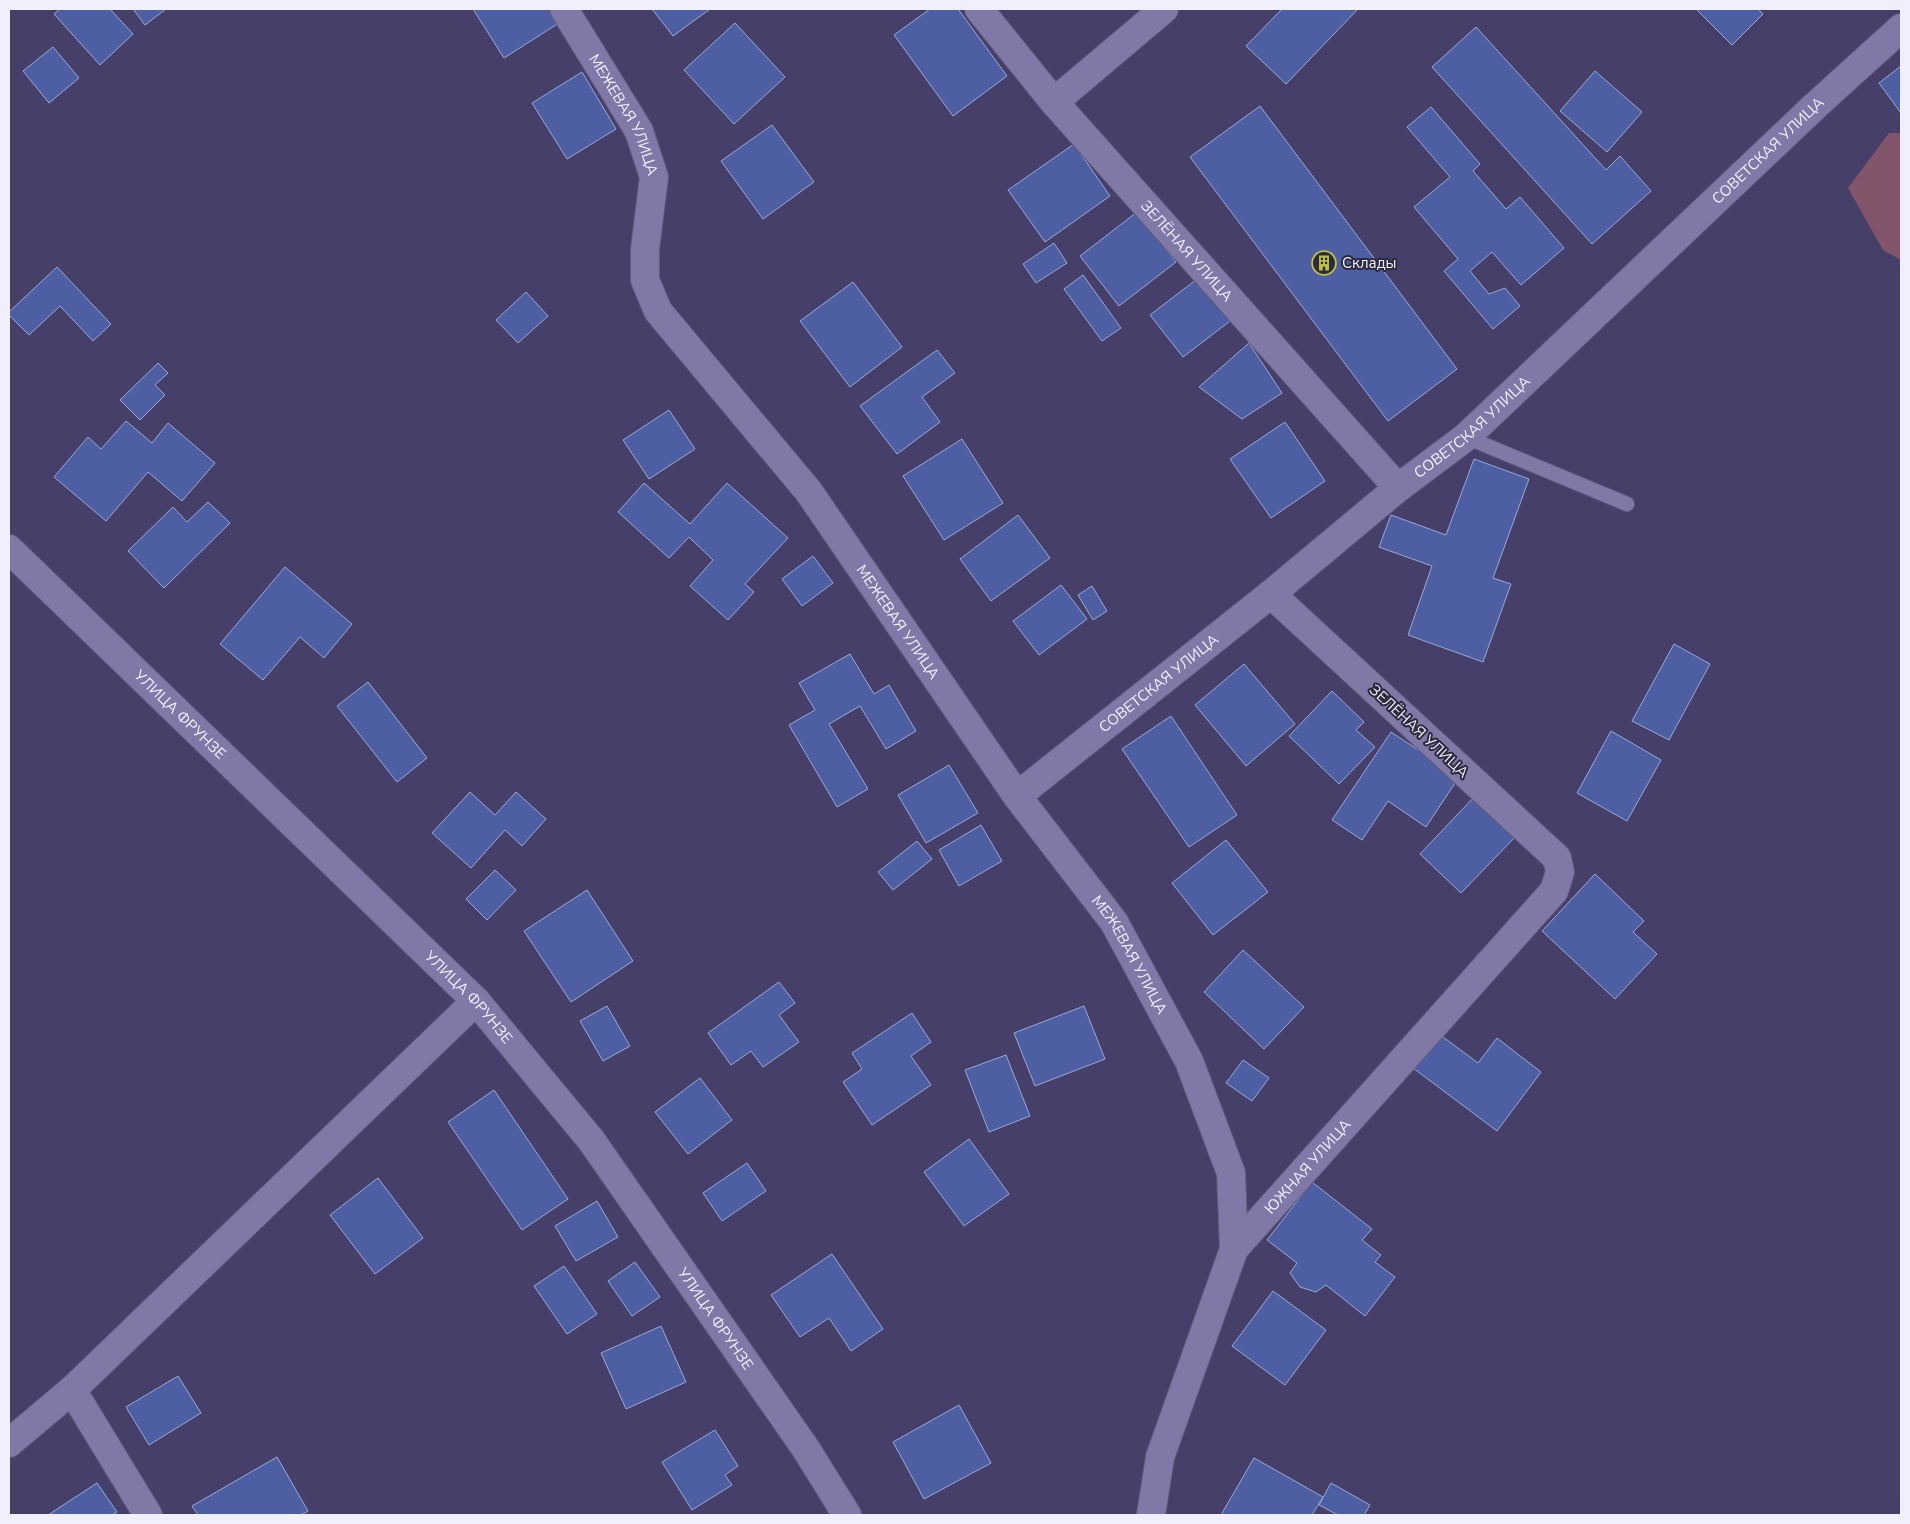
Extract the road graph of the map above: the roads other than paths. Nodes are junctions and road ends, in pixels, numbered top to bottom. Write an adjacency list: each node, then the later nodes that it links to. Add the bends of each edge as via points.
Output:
1 (564, 9): 11 (street, МЕЖЕВАЯ УЛИЦА, via 639,131 654,177 645,280 658,311 809,492)
2 (979, 9): 5 (street, ЗЕЛЁНАЯ УЛИЦА)
3 (1164, 9): 5 (street)
4 (1901, 28): 6 (street, СОВЕТСКАЯ УЛИЦА)
5 (1054, 102): 7 (street, ЗЕЛЁНАЯ УЛИЦА)
6 (1466, 437): 7 (street, СОВЕТСКАЯ УЛИЦА); 8 (lane)
7 (1398, 488): 10 (street, СОВЕТСКАЯ УЛИЦА)
8 (1626, 504)
9 (9, 549): 13 (street, УЛИЦА ФРУНЗЕ)
10 (1271, 594): 11 (street, СОВЕТСКАЯ УЛИЦА); 12 (street, ЗЕЛЁНАЯ УЛИЦА, via 1557,858)
11 (1016, 796): 14 (street, МЕЖЕВАЯ УЛИЦА, via 1114,922 1189,1061 1231,1173)
12 (1560, 872): 14 (street, ЮЖНАЯ УЛИЦА, via 1554,891)
13 (476, 1001): 15 (street); 18 (street, УЛИЦА ФРУНЗЕ, via 591,1140 806,1449)
14 (1234, 1250): 19 (street, ЮЖНАЯ УЛИЦА, via 1160,1457)
15 (72, 1390): 16 (street); 17 (street)
16 (9, 1443)
17 (148, 1515)
18 (847, 1515)
19 (1151, 1515)

